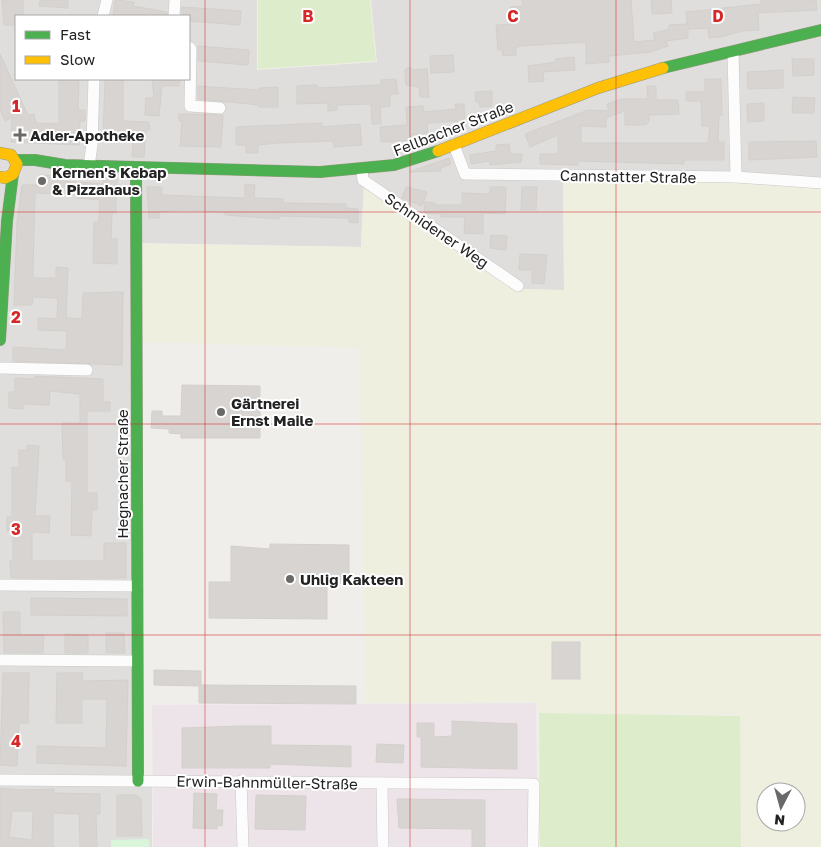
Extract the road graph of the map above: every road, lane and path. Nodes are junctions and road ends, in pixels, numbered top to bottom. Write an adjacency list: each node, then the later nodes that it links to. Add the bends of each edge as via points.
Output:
1 (107, 0): 3 (street)
2 (175, 0): 4 (street)
3 (103, 15)
4 (174, 15)
5 (821, 30): 7 (main road, Fellbacher Straße)
6 (190, 48): 9 (street, via 190,106)
7 (733, 52): 10 (main road, Fellbacher Straße, via 647,72 598,88); 17 (street)
8 (94, 80): 12 (street)
9 (220, 108)
10 (454, 145): 15 (main road, Fellbacher Straße, via 390,167); 17 (street, Cannstatter Straße, via 465,174)
11 (0, 152): 14 (main road, via 8,153)
12 (89, 166): 13 (main road, Fellbacher Straße); 14 (main road, Fellbacher Straße)
13 (136, 166): 15 (main road, Fellbacher Straße, via 283,172); 26 (main road, Hegnacher Straße)
14 (15, 169): 16 (main road, Fellbacher Straße, via 5,178); 20 (main road)
15 (362, 171): 21 (street, Schmidener Weg, via 363,180)
16 (0, 177)
17 (736, 177): 18 (street, Cannstatter Straße)
18 (821, 183)
19 (0, 196): 20 (main road)
20 (7, 221): 22 (main road)
21 (518, 286)
22 (0, 340)
23 (0, 368): 24 (street)
24 (87, 370)
25 (0, 585): 26 (street)
26 (137, 586): 28 (main road, Hegnacher Straße)
27 (0, 660): 28 (street)
28 (137, 661): 30 (main road, Hegnacher Straße)
29 (0, 780): 30 (street, Erwin-Bahnmüller-Straße)
30 (138, 781): 31 (street, Erwin-Bahnmüller-Straße)
31 (241, 781): 32 (street, Erwin-Bahnmüller-Straße); 33 (street)
32 (382, 784): 34 (street); 35 (street, Erwin-Bahnmüller-Straße, via 534,784)
33 (243, 847)
34 (383, 847)
35 (533, 847)

